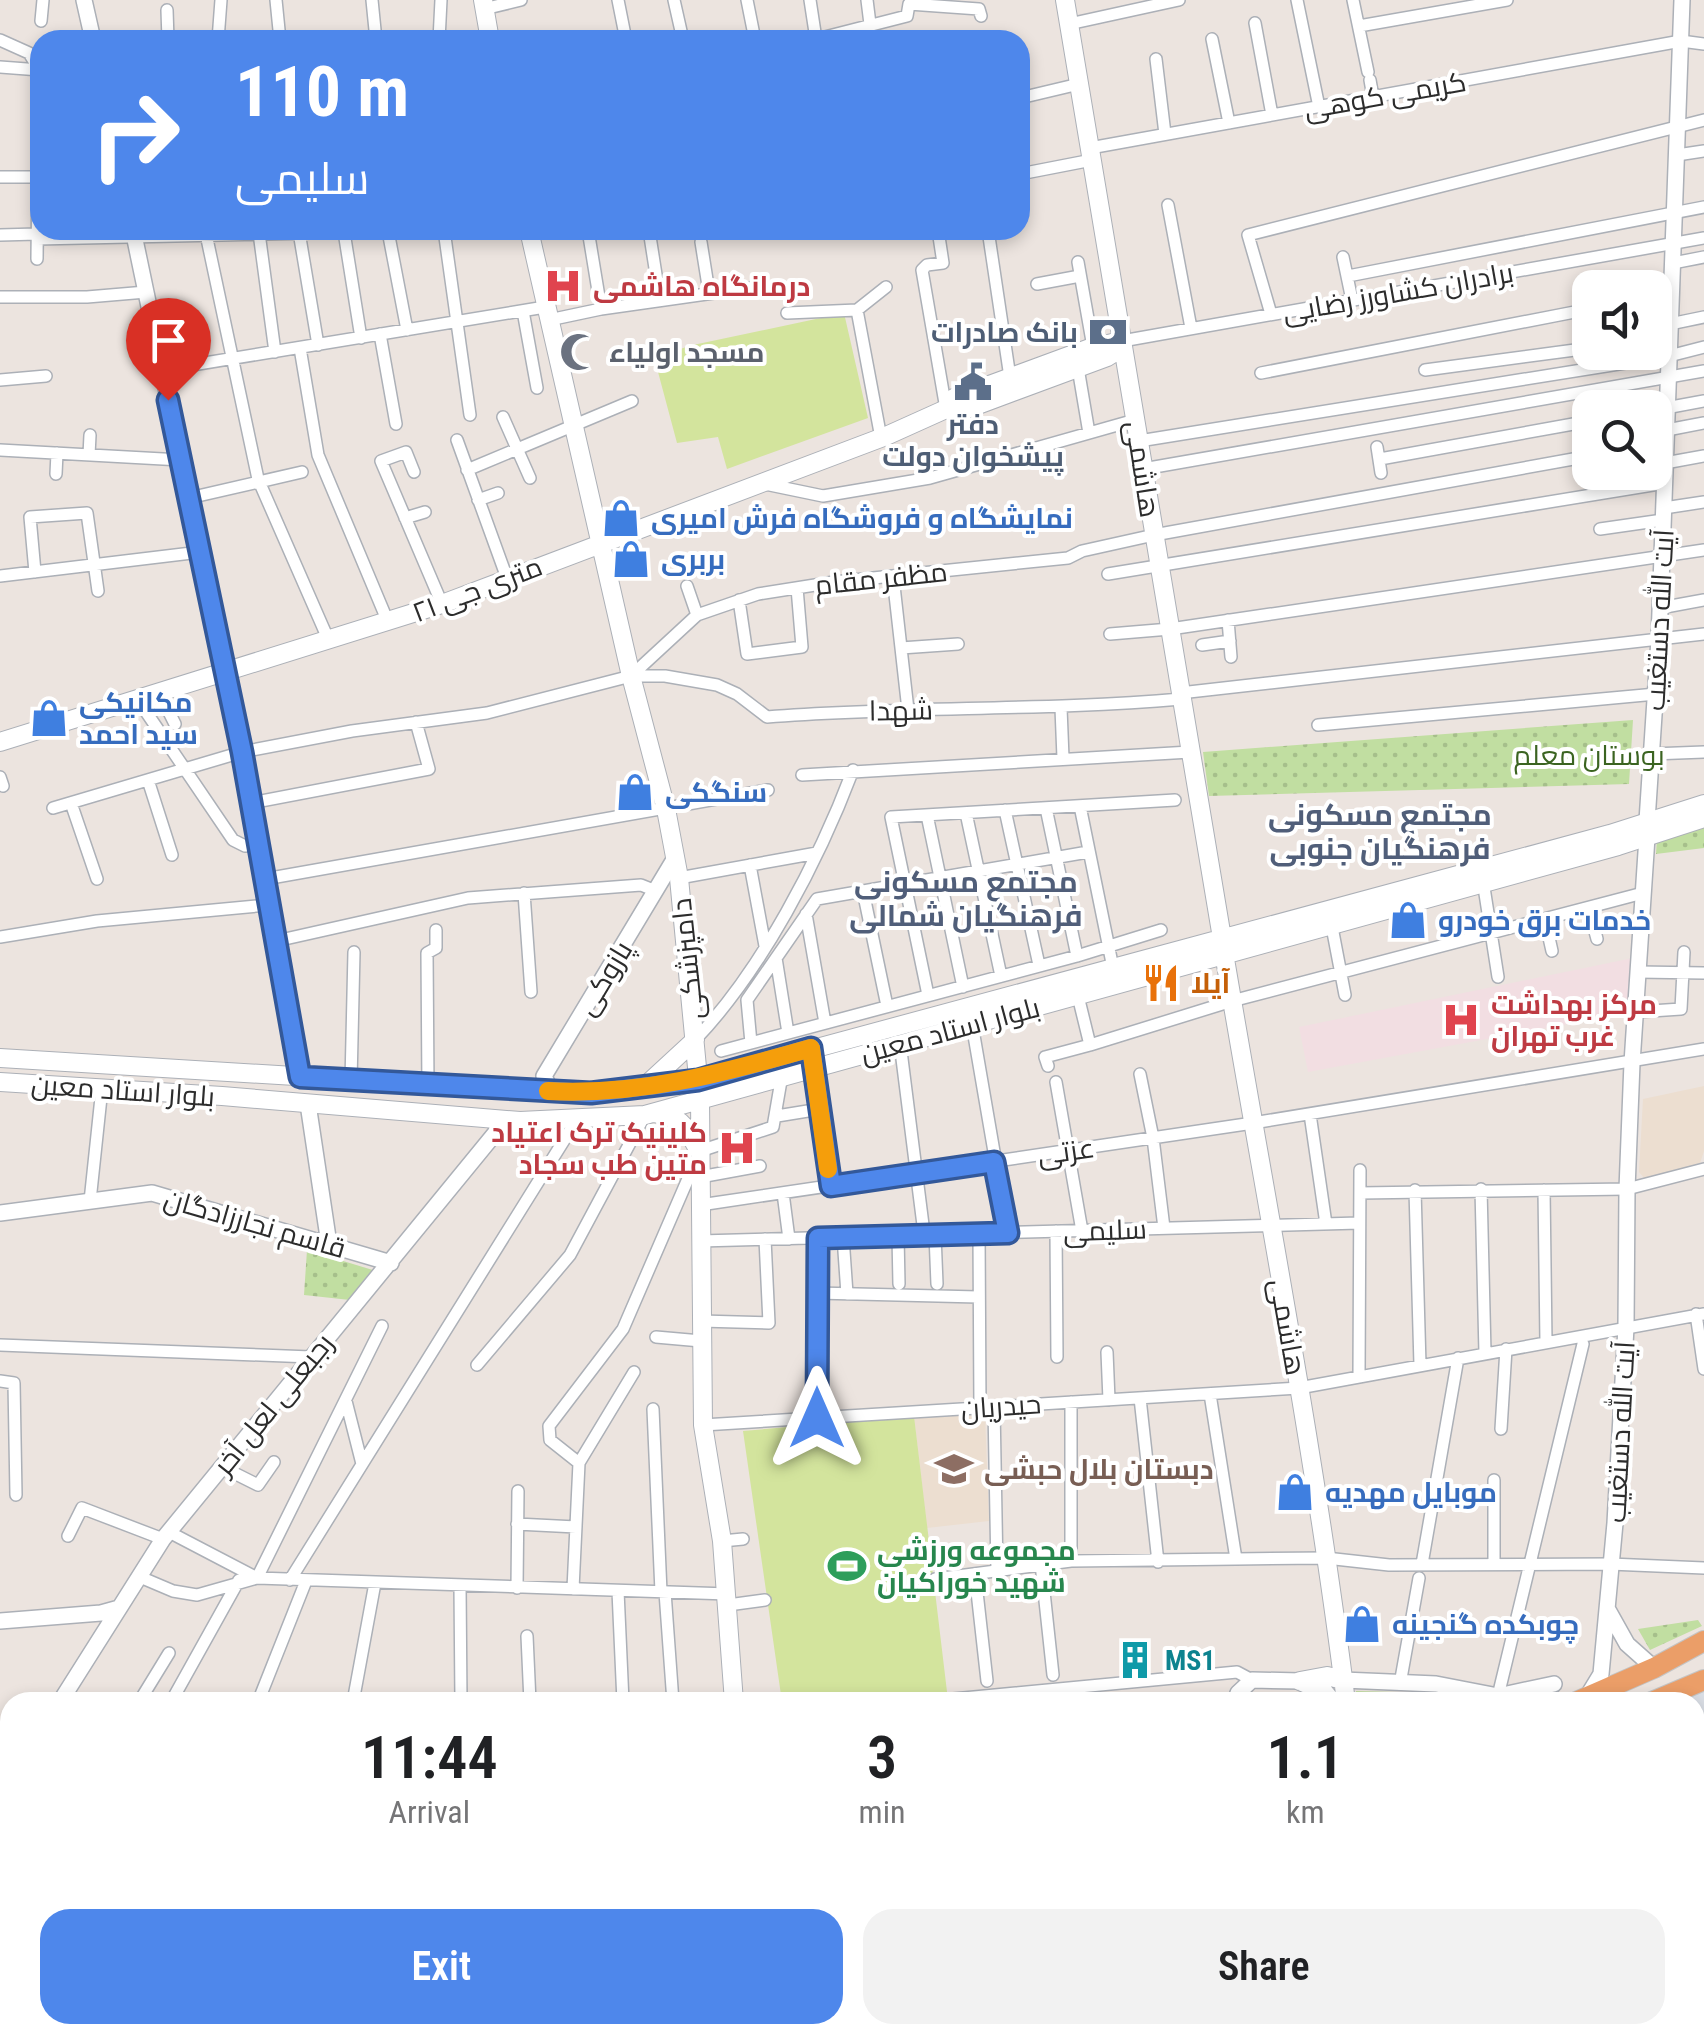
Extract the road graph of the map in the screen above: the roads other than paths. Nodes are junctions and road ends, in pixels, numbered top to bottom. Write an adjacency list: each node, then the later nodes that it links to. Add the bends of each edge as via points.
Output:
1 (43, 0): 24 (street)
2 (67, 0): 19 (street)
3 (221, 0): 30 (street)
4 (276, 0): 31 (street)
5 (372, 0): 32 (street)
6 (442, 0): 33 (street)
7 (521, 0): 21 (street)
8 (618, 0): 35 (street)
9 (674, 0): 36 (street)
10 (748, 0): 37 (street)
11 (810, 0): 38 (street)
12 (867, 0): 39 (street)
13 (1065, 0): 26 (main road, هاشمی)
14 (1179, 0): 26 (street)
15 (1297, 0): 52 (street)
16 (1353, 0): 27 (street)
17 (1506, 0): 20 (street)
18 (1682, 0): 43 (street, آیت الله دستغیب)
19 (84, 1): 28 (street)
20 (1468, 3): 27 (street)
21 (483, 4): 34 (main road)
22 (168, 10): 29 (street)
23 (982, 16): 40 (street, via 979,9 909,4 908,16)
24 (40, 22)
25 (1255, 23): 53 (street)
26 (1069, 24): 49 (main road, هاشمی)
27 (1359, 26): 51 (street)
28 (90, 30)
29 (168, 30)
30 (219, 30)
31 (279, 30)
32 (375, 30)
33 (440, 30)
34 (488, 30)
35 (624, 30)
36 (681, 30)
37 (753, 30)
38 (814, 30)
39 (871, 30)
40 (878, 30)
41 (1212, 39): 55 (street)
42 (0, 40): 45 (street)
43 (1681, 41): 44 (street, کریمی کوهی); 51 (street, کریمی کوهی); 56 (street, آیت الله دستغیب)
44 (1704, 44)
45 (30, 55)
46 (1156, 59): 57 (street)
47 (0, 67): 48 (street)
48 (30, 69)
49 (1079, 84): 50 (street); 59 (main road, هاشمی)
50 (1030, 96)
51 (1373, 97): 52 (street, کریمی کوهی)
52 (1318, 107): 53 (street, کریمی کوهی)
53 (1272, 115): 55 (street, کریمی کوهی)
54 (1704, 120): 56 (street)
55 (1229, 123): 57 (street, کریمی کوهی)
56 (1678, 125): 60 (street, آیت الله دستغیب); 107 (street, via 1248,235)
57 (1165, 134): 59 (street, کریمی کوهی)
58 (1704, 151): 60 (street)
59 (1091, 154): 61 (street, کریمی کوهی); 115 (main road, هاشمی)
60 (1676, 155): 66 (street, آیت الله دستغیب)
61 (1030, 171)
62 (30, 177): 63 (street)
63 (0, 178)
64 (1168, 205): 110 (street)
65 (1704, 207): 66 (street)
66 (1674, 213): 84 (street, آیت الله دستغیب); 92 (street)
67 (0, 234): 68 (street)
68 (30, 236)
69 (1704, 238): 84 (street, برادران کشاورز رضایی)
70 (37, 240): 87 (street)
71 (135, 240): 96 (street)
72 (207, 240): 123 (street)
73 (260, 240): 121 (street)
74 (301, 240): 116 (street)
75 (338, 240): 114 (street)
76 (390, 240): 111 (street)
77 (446, 240): 109 (street)
78 (531, 240): 106 (main road, دامپزشکی)
79 (590, 240): 101 (street)
80 (651, 240): 99 (street)
81 (940, 240): 140 (street, via 943,262 924,266)
82 (989, 240): 134 (street)
83 (701, 242): 97 (street)
84 (1673, 244): 89 (street, آیت الله دستغیب); 100 (street, برادران کشاورز رضایی)
85 (1343, 257): 92 (street)
86 (1704, 257): 89 (street)
87 (37, 259)
88 (1078, 262): 91 (street)
89 (1672, 262): 90 (street, آیت الله دستغیب)
90 (1670, 270)
91 (1080, 276): 93 (street); 117 (street)
92 (1348, 276): 100 (street)
93 (1036, 284)
94 (886, 287): 102 (street)
95 (750, 288): 97 (street)
96 (146, 292): 98 (street); 125 (street)
97 (709, 292): 99 (street)
98 (0, 298)
99 (660, 300): 101 (street)
100 (1352, 300): 107 (street, برادران کشاورز رضایی)
101 (601, 309): 106 (street)
102 (857, 310): 104 (street); 151 (street)
103 (524, 311): 106 (street); 109 (street); 135 (street)
104 (787, 312)
105 (1572, 313): 130 (street)
106 (547, 314): 147 (main road, دامپزشکی)
107 (1271, 314): 110 (street, برادران کشاورز رضایی)
108 (1704, 317): 112 (street)
109 (457, 322): 111 (street); 141 (street)
110 (1191, 328): 115 (street, برادران کشاورز رضایی)
111 (406, 330): 113 (street)
112 (1672, 331)
113 (380, 334): 114 (street); 145 (street)
114 (361, 338): 116 (street)
115 (1122, 340): 117 (main road, ۲۱ متری جی); 124 (main road, ۲۱ متری جی, via 1116,352); 143 (main road, هاشمی)
116 (318, 345): 118 (street)
117 (1093, 347): 134 (main road, ۲۱ متری جی)
118 (300, 348): 121 (street); 202 (street, via 318,455)
119 (1704, 348): 122 (street)
120 (1572, 350): 126 (street)
121 (274, 352): 123 (street)
122 (1672, 355)
123 (230, 359): 125 (street); 169 (street)
124 (1078, 368): 134 (main road, ۲۱ متری جی); 148 (street)
125 (162, 370): 160 (street)
126 (1425, 370)
127 (1583, 370): 153 (street)
128 (1668, 370): 132 (street, آیت الله دستغیب)
129 (1704, 371): 132 (street)
130 (1261, 373)
131 (46, 376): 133 (street)
132 (1668, 379): 136 (street, آیت الله دستغیب); 162 (street)
133 (0, 380)
134 (1011, 384): 140 (main road, ۲۱ متری جی, via 954,398)
135 (538, 388)
136 (1665, 390)
137 (632, 401): 147 (street)
138 (1704, 401): 139 (street)
139 (1672, 407)
140 (946, 409): 151 (main road, ۲۱ متری جی)
141 (470, 416)
142 (503, 416): 155 (street)
143 (1135, 420): 148 (street); 153 (main road, هاشمی)
144 (1704, 423): 150 (street)
145 (396, 424)
146 (1572, 425): 166 (street, via 1379,453)
147 (573, 428): 155 (street); 182 (main road, دامپزشکی, via 591,464)
148 (1088, 433): 170 (street, via 930,478 823,496)
149 (90, 435): 157 (street)
150 (1672, 435)
151 (880, 438): 170 (main road, ۲۱ متری جی)
152 (456, 440): 163 (street)
153 (1139, 442): 162 (main road, هاشمی)
154 (0, 450): 156 (street)
155 (517, 450): 163 (street); 168 (street)
156 (57, 453): 157 (street); 167 (street)
157 (89, 455): 160 (street)
158 (1704, 456): 161 (street)
159 (1572, 459): 181 (street, مظفر مقام)
160 (181, 460): 174 (street)
161 (1672, 463)
162 (1143, 469): 181 (main road, هاشمی)
163 (467, 470): 175 (street)
164 (302, 472): 169 (street)
165 (414, 472): 179 (street, via 406,452 380,461)
166 (1381, 473)
167 (56, 474)
168 (530, 478)
169 (260, 482): 174 (street); 207 (street)
170 (758, 483): 182 (main road, ۲۱ متری جی)
171 (1621, 490): 187 (street)
172 (1664, 490): 178 (street, آیت الله دستغیب)
173 (498, 493): 175 (street)
174 (189, 498): 184 (street)
175 (478, 500): 192 (street)
176 (1704, 502): 178 (street)
177 (425, 512): 179 (street)
178 (1663, 514): 180 (street); 185 (street, آیت الله دستغیب)
179 (405, 518): 198 (street)
180 (1600, 529)
181 (1154, 535): 187 (main road, هاشمی); 191 (street, مظفر مقام, via 1068,558)
182 (602, 541): 192 (main road, ۲۱ متری جی); 214 (main road, دامپزشکی)
183 (1704, 550): 185 (street)
184 (200, 552): 186 (street); 213 (street)
185 (1662, 556): 199 (street, آیت الله دستغیب); 201 (street)
186 (94, 565): 188 (street); 188 (street, via 87,513 30,517); 195 (street)
187 (1159, 566): 189 (street); 203 (main road, هاشمی)
188 (35, 572): 190 (street)
189 (1108, 574)
190 (0, 576)
191 (893, 577): 194 (street, مظفر مقام); 211 (street)
192 (507, 578): 198 (main road, ۲۱ متری جی)
193 (688, 586): 200 (street)
194 (797, 588): 196 (street, مظفر مقام); 196 (street, via 802,647 748,654)
195 (98, 592)
196 (739, 600): 200 (street, مظفر مقام)
197 (1704, 600): 199 (street)
198 (442, 604): 202 (main road, ۲۱ متری جی)
199 (1660, 608): 206 (street, آیت الله دستغیب)
200 (697, 615): 214 (street, مظفر مقام)
201 (1228, 620): 203 (street); 208 (street)
202 (388, 622): 207 (main road, ۲۱ متری جی)
203 (1170, 629): 204 (street); 217 (main road, هاشمی)
204 (1110, 634)
205 (1704, 634): 206 (street, شهدا)
206 (1659, 639): 216 (street, آیت الله دستغیب); 217 (street, شهدا)
207 (329, 641): 213 (main road, ۲۱ متری جی)
208 (1230, 641): 210 (street); 212 (street)
209 (958, 644): 211 (street)
210 (1202, 645)
211 (901, 648): 220 (street)
212 (1232, 657)
213 (226, 674): 215 (main road, ۲۱ متری جی); 225 (street)
214 (631, 676): 220 (street, شهدا, via 717,685 767,717); 221 (street, via 554,698); 242 (main road, دامپزشکی)
215 (160, 694): 218 (main road, ۲۱ متری جی); 222 (street)
216 (1656, 694): 223 (street); 228 (street, آیت الله دستغیب)
217 (1181, 696): 219 (street, شهدا); 226 (main road, هاشمی)
218 (138, 700): 224 (main road, ۲۱ متری جی); 230 (street)
219 (1061, 708): 220 (street, شهدا); 229 (street)
220 (908, 710)
221 (416, 722): 225 (street); 237 (street, via 429,770)
222 (175, 724)
223 (1318, 726)
224 (0, 742)
225 (242, 752): 230 (street); 237 (street)
226 (1190, 752): 229 (street); 280 (main road, هاشمی)
227 (1704, 752): 228 (street)
228 (1652, 754): 247 (street, آیت الله دستغیب)
229 (1063, 758): 231 (street)
230 (184, 769): 233 (street); 248 (street, via 236,844)
231 (853, 770): 232 (street); 250 (street)
232 (802, 775)
233 (148, 780): 236 (street); 251 (street)
234 (768, 790): 242 (street)
235 (1175, 800): 239 (street)
236 (71, 803): 240 (street); 259 (street)
237 (251, 803): 248 (street)
238 (1704, 804): 247 (main road, بلوار استاد معین)
239 (1080, 806): 241 (street); 249 (street)
240 (54, 808)
241 (1046, 808): 243 (street); 253 (street)
242 (666, 809): 252 (main road, دامپزشکی); 260 (street)
243 (1005, 810): 244 (street); 255 (street)
244 (966, 813): 245 (street); 256 (street)
245 (927, 815): 258 (street); 262 (street, via 891,818)
246 (1704, 818): 247 (main road, بلوار استاد معین)
247 (1647, 829): 261 (main road, بلوار استاد معین); 265 (street, آیت الله دستغیب); 280 (main road, بلوار استاد معین, via 1610,834)
248 (259, 845): 260 (street)
249 (1088, 852): 253 (street); 279 (street)
250 (817, 853): 254 (street); 278 (street)
251 (172, 855)
252 (675, 858): 257 (main road, دامپزشکی); 266 (street, پازوکی)
253 (1054, 858): 255 (street); 284 (street)
254 (750, 865): 257 (street); 278 (street)
255 (1014, 865): 256 (street); 286 (street)
256 (977, 872): 258 (street); 292 (street)
257 (679, 878): 305 (main road, دامپزشکی)
258 (939, 878): 262 (street); 294 (street)
259 (97, 879)
260 (265, 880): 267 (street)
261 (1484, 882): 271 (main road, بلوار استاد معین); 274 (street)
262 (905, 884): 263 (street); 297 (street)
263 (863, 891): 269 (street, via 817,899); 300 (street)
264 (524, 892): 266 (street, via 641,885); 277 (street, via 454,900); 295 (street)
265 (1643, 893): 268 (street); 289 (street, آیت الله دستغیب)
266 (654, 895): 328 (street, پازوکی, via 544,1076)
267 (268, 905): 275 (street, via 98,920); 277 (street)
268 (1589, 909): 270 (street); 276 (street)
269 (806, 913): 285 (street); 302 (street)
270 (1545, 920): 274 (street); 281 (street)
271 (1332, 926): 280 (main road, بلوار استاد معین); 288 (street)
272 (436, 930): 323 (street, via 436,948 428,953)
273 (1161, 930): 279 (street)
274 (1492, 934): 288 (street); 293 (street)
275 (0, 937)
276 (1597, 939)
277 (276, 942): 319 (street)
278 (765, 946): 305 (street)
279 (1109, 946): 284 (street); 287 (street)
280 (1223, 946): 287 (main road, بلوار استاد معین); 298 (main road, بلوار استاد معین); 299 (main road, هاشمی)
281 (1552, 951)
282 (354, 952): 320 (street)
283 (1684, 952): 290 (street)
284 (1077, 956): 286 (street)
285 (776, 958): 304 (street); 306 (street, via 746,1000)
286 (1038, 965): 292 (street)
287 (1113, 968): 311 (main road, بلوار استاد معین)
288 (1341, 972): 296 (street); 299 (street)
289 (1638, 972): 290 (street); 301 (street, آیت الله دستغیب)
290 (1683, 972): 291 (street); 301 (street, via 1681,1009)
291 (1704, 973)
292 (1000, 976): 294 (street)
293 (1498, 977)
294 (962, 987): 297 (street)
295 (530, 992)
296 (1345, 994)
297 (928, 995): 300 (street)
298 (1078, 996): 303 (main road, بلوار استاد معین); 308 (street)
299 (1232, 1001): 308 (street); 338 (main road, هاشمی)
300 (887, 1006): 302 (street)
301 (1636, 1012): 313 (street, آیت الله دستغیب)
302 (826, 1023): 304 (street)
303 (972, 1024): 307 (main road, بلوار استاد معین); 342 (street)
304 (788, 1033): 306 (street)
305 (695, 1040): 325 (main road); 326 (main road, دامپزشکی)
306 (751, 1043): 310 (street)
307 (900, 1043): 311 (main road, بلوار استاد معین); 346 (street)
308 (1090, 1045): 314 (street, via 1045,1057)
309 (1704, 1049): 313 (street, عزتی)
310 (721, 1051)
311 (812, 1057): 318 (main road, بلوار استاد معین); 326 (main road, بلوار استاد معین); 332 (street)
312 (0, 1058): 315 (main road, بلوار استاد معین)
313 (1632, 1063): 334 (street, عزتی); 350 (street, آیت الله دستغیب)
314 (1048, 1066)
315 (170, 1070): 316 (main road, بلوار استاد معین); 327 (main road, via 179,1076 178,1087)
316 (227, 1072): 319 (main road, بلوار استاد معین); 330 (main road, via 207,1079 210,1090)
317 (1140, 1074): 339 (street)
318 (782, 1075): 326 (main road, بلوار استاد معین); 335 (street)
319 (300, 1077): 320 (main road, بلوار استاد معین)
320 (351, 1081): 323 (main road, بلوار استاد معین)
321 (0, 1082): 324 (main road, بلوار استاد معین)
322 (1056, 1082): 340 (street)
323 (428, 1086): 328 (main road, بلوار استاد معین)
324 (102, 1088): 327 (main road, بلوار استاد معین); 356 (street)
325 (643, 1088): 326 (main road, بلوار استاد معین); 329 (main road, بلوار استاد معین)
326 (699, 1089): 333 (main road, بلوار استاد معین); 341 (main road, دامپزشکی)
327 (162, 1092): 330 (main road, بلوار استاد معین)
328 (560, 1092): 329 (main road, بلوار استاد معین)
329 (586, 1094): 337 (main road, via 600,1098 603,1108)
330 (222, 1096): 331 (main road, بلوار استاد معین)
331 (308, 1104): 336 (main road, بلوار استاد معین); 375 (street)
332 (820, 1109): 335 (street); 348 (street)
333 (649, 1114): 337 (main road, بلوار استاد معین); 341 (main road, via 680,1120); 397 (street, via 570,1255)
334 (1310, 1114): 338 (street, عزتی); 360 (street)
335 (777, 1116): 341 (street, via 773,1127)
336 (506, 1120): 337 (main road, بلوار استاد معین); 376 (street, رجبعلی لعل آخر)
337 (576, 1121): 417 (street)
338 (1253, 1124): 339 (street, عزتی); 362 (main road, هاشمی)
339 (1153, 1138): 340 (street, عزتی); 363 (street)
340 (1069, 1150): 342 (street, عزتی); 364 (street)
341 (700, 1152): 347 (main road, دامپزشکی); 416 (street, via 623,1330 550,1426 550,1440)
342 (994, 1162): 346 (street, عزتی); 366 (street)
343 (760, 1166): 347 (street)
344 (1704, 1169): 349 (street); 350 (street)
345 (1360, 1170): 355 (street)
346 (916, 1173): 348 (street, عزتی); 361 (street)
347 (700, 1177): 357 (main road, دامپزشکی)
348 (831, 1186): 354 (street, عزتی)
349 (1704, 1187)
350 (1627, 1189): 353 (street); 384 (street, آیت الله دستغیب)
351 (1415, 1190): 352 (street); 355 (street); 398 (street)
352 (1481, 1190): 353 (street); 392 (street)
353 (1544, 1190): 387 (street)
354 (783, 1193): 357 (street, عزتی); 373 (street)
355 (1360, 1193): 359 (street)
356 (90, 1201): 358 (street, قاسم نجارزادگان); 375 (street, قاسم نجارزادگان, via 152,1194)
357 (700, 1205): 374 (main road, دامپزشکی)
358 (0, 1213)
359 (1359, 1223): 360 (street, سلیمی); 402 (street)
360 (1326, 1224): 362 (street, سلیمی)
361 (923, 1226)
362 (1270, 1226): 363 (street, سلیمی); 404 (main road, هاشمی)
363 (1164, 1228): 364 (street, سلیمی)
364 (1082, 1231): 365 (street, سلیمی)
365 (1056, 1232): 366 (street, سلیمی); 395 (street)
366 (1008, 1233): 367 (street, سلیمی)
367 (979, 1234): 368 (street, سلیمی); 381 (street)
368 (934, 1235): 369 (street, سلیمی); 378 (street)
369 (898, 1236): 370 (street, سلیمی); 377 (street)
370 (842, 1237): 371 (street, سلیمی); 380 (street)
371 (818, 1238): 373 (street, سلیمی); 379 (street)
372 (765, 1239): 373 (street, سلیمی); 374 (street, سلیمی); 385 (street, via 769,1323)
373 (789, 1239)
374 (700, 1241): 385 (main road, دامپزشکی)
375 (329, 1244): 376 (street, قاسم نجارزادگان)
376 (391, 1263): 394 (street, رجبعلی لعل آخر)
377 (899, 1284)
378 (938, 1284)
379 (817, 1293): 380 (street); 412 (street)
380 (846, 1294): 381 (street)
381 (978, 1297): 410 (street)
382 (1700, 1314): 384 (street, حیدریان); 400 (street)
383 (382, 1326): 408 (street)
384 (1626, 1327): 387 (street, حیدریان); 435 (street, آیت الله دستغیب)
385 (701, 1331): 386 (street); 413 (main road, دامپزشکی)
386 (656, 1337)
387 (1546, 1342): 390 (street, حیدریان)
388 (0, 1344): 393 (street)
389 (1583, 1344): 434 (street)
390 (1506, 1349): 392 (street, حیدریان); 414 (street)
391 (1106, 1352): 407 (street)
392 (1485, 1353): 396 (street, حیدریان)
393 (245, 1354): 394 (street); 399 (street)
394 (311, 1357): 418 (street, رجبعلی لعل آخر)
395 (1057, 1357)
396 (1458, 1358): 398 (street, حیدریان); 438 (street)
397 (477, 1365)
398 (1420, 1366): 402 (street, حیدریان)
399 (244, 1370)
400 (1704, 1370)
401 (634, 1372): 416 (street)
402 (1359, 1377): 404 (street, حیدریان)
403 (0, 1381): 421 (street, via 14,1383)
404 (1299, 1388): 405 (street, حیدریان); 428 (main road, هاشمی)
405 (1210, 1394): 406 (street, حیدریان); 429 (street)
406 (1140, 1398): 407 (street, حیدریان); 431 (street)
407 (1109, 1400): 409 (street, حیدریان)
408 (346, 1401): 417 (street); 442 (street)
409 (1071, 1402): 410 (street, حیدریان); 430 (street)
410 (987, 1407): 412 (street, حیدریان); 437 (street)
411 (652, 1409): 451 (street)
412 (817, 1418): 413 (street, حیدریان)
413 (703, 1425): 427 (main road, دامپزشکی)
414 (1500, 1428)
415 (274, 1462): 418 (street, via 258,1485)
416 (579, 1463): 423 (street)
417 (362, 1464): 444 (street)
418 (222, 1467): 424 (street, رجبعلی لعل آخر)
419 (1494, 1480): 433 (street)
420 (518, 1492): 422 (street)
421 (16, 1495)
422 (518, 1524): 423 (street); 448 (street)
423 (576, 1527): 449 (street)
424 (166, 1535): 425 (street, via 82,1508); 440 (street, رجبعلی لعل آخر); 441 (street)
425 (68, 1536)
426 (743, 1539): 427 (street)
427 (722, 1541): 452 (main road, دامپزشکی)
428 (1326, 1558): 429 (street); 438 (street); 463 (main road, هاشمی)
429 (1236, 1559): 431 (street)
430 (1071, 1562): 431 (street); 432 (street)
431 (1158, 1562)
432 (1040, 1564): 437 (street); 461 (street)
433 (1494, 1564): 434 (street); 438 (street)
434 (1530, 1564): 435 (street); 487 (street)
435 (1610, 1564): 436 (street); 455 (street, آیت الله دستغیب)
436 (1704, 1568)
437 (997, 1571): 439 (street)
438 (1421, 1571): 467 (street)
439 (975, 1574): 443 (street); 465 (street)
440 (140, 1576): 441 (street, via 196,1595); 454 (street, رجبعلی لعل آخر)
441 (241, 1576): 442 (street); 473 (street)
442 (257, 1578): 444 (street)
443 (935, 1579)
444 (290, 1580): 445 (street)
445 (306, 1581): 446 (street); 474 (street)
446 (375, 1583): 447 (street); 475 (street)
447 (460, 1586): 448 (street); 476 (street)
448 (517, 1588): 449 (street)
449 (573, 1590): 450 (street)
450 (618, 1591): 451 (street); 478 (street)
451 (663, 1592): 452 (street); 479 (street)
452 (728, 1600): 453 (street); 480 (main road, دامپزشکی)
453 (764, 1600)
454 (119, 1608): 456 (street); 471 (street, رجبعلی لعل آخر)
455 (1606, 1608): 460 (street, via 1627,1644); 489 (street, آیت الله دستغیب, via 1601,1674)
456 (0, 1621)
457 (526, 1636): 477 (street)
458 (1704, 1641): 460 (highway)
459 (169, 1653): 470 (street)
460 (1654, 1668): 490 (highway)
461 (1053, 1675)
462 (1252, 1680): 466 (street); 469 (street, via 1237,1672); 483 (street)
463 (1343, 1680): 466 (main road); 467 (street); 485 (main road, هاشمی)
464 (1704, 1680): 491 (highway)
465 (987, 1681)
466 (1300, 1681): 484 (main road)
467 (1400, 1684): 486 (street)
468 (1554, 1684): 488 (street)
469 (1044, 1688): 481 (street); 482 (street)
470 (146, 1690): 472 (street)
471 (66, 1692)
472 (150, 1692)
473 (176, 1692)
474 (262, 1692)
475 (356, 1692)
476 (461, 1692)
477 (529, 1692)
478 (623, 1692)
479 (671, 1692)
480 (733, 1692)
481 (1016, 1692)
482 (1044, 1692)
483 (1239, 1692)
484 (1323, 1692)
485 (1345, 1692)
486 (1477, 1692)
487 (1499, 1692)
488 (1517, 1692)
489 (1588, 1692)
490 (1600, 1692)
491 (1676, 1692)

